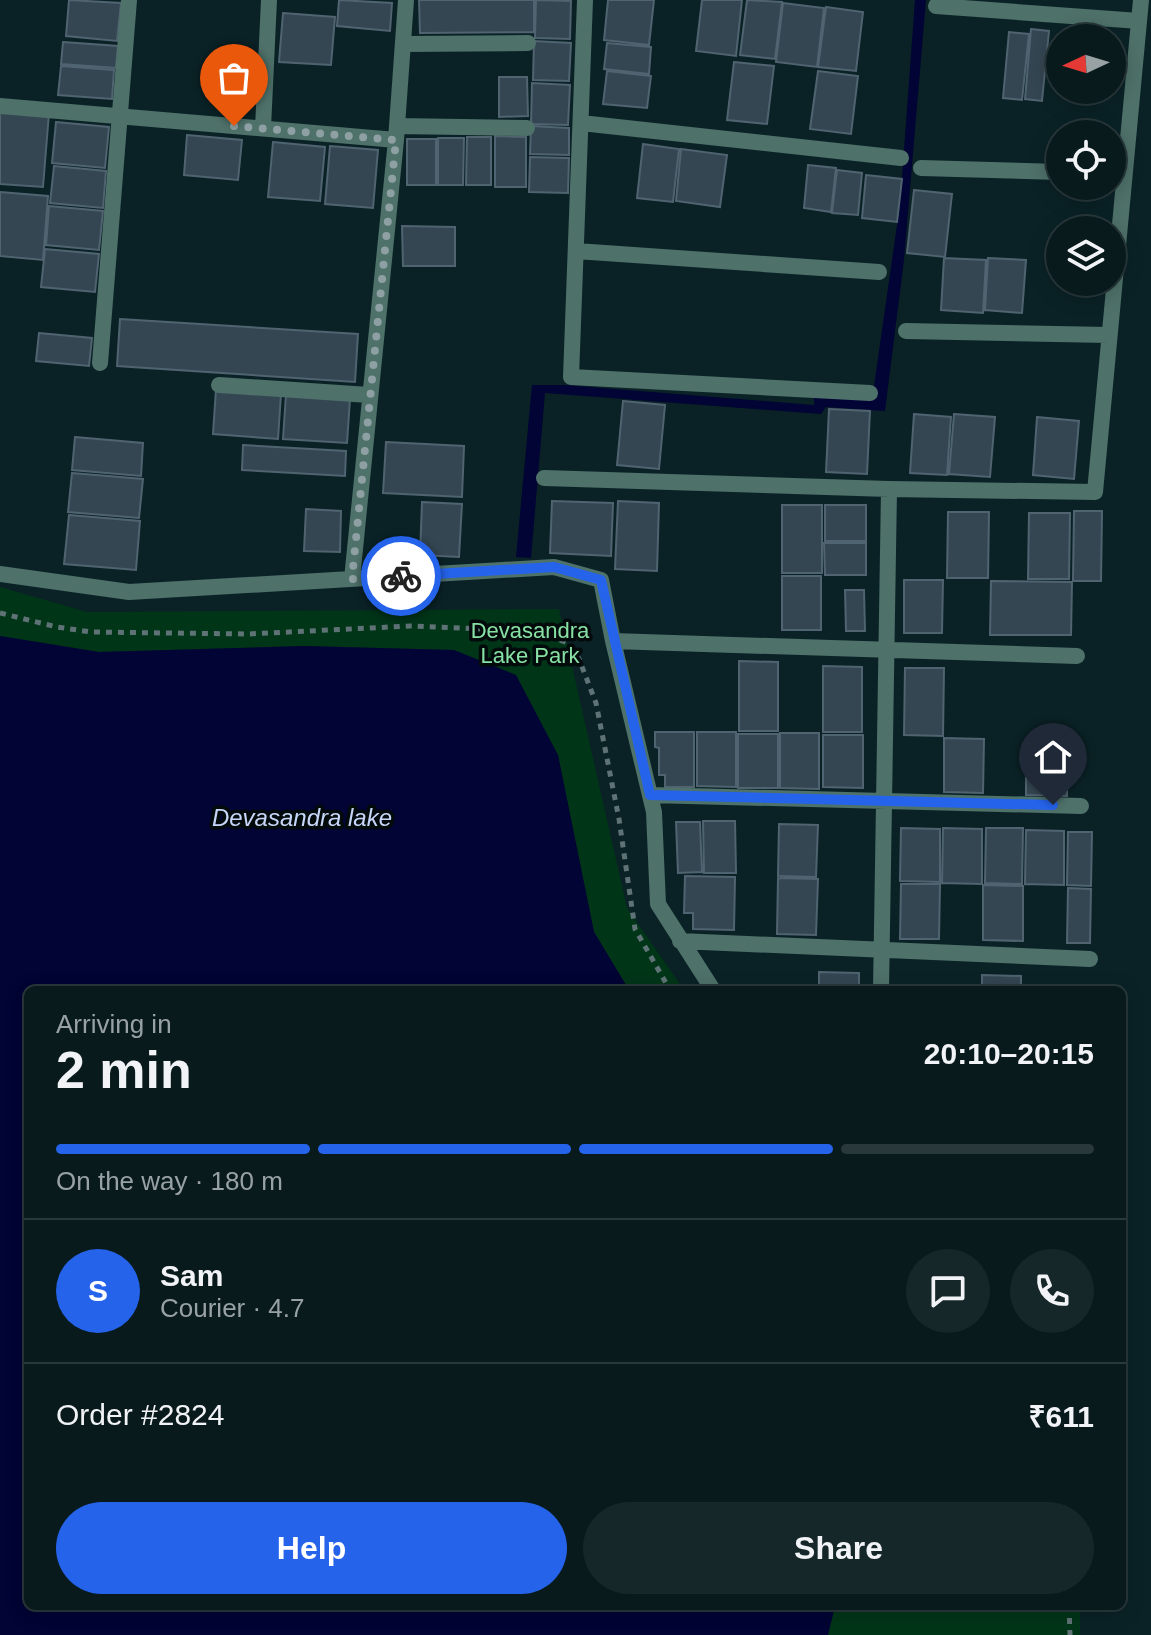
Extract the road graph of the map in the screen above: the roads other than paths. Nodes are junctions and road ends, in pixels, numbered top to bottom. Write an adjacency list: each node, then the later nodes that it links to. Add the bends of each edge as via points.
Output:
1 (129, 0): 12 (street)
2 (269, 0): 15 (street)
3 (406, 0): 10 (street)
4 (585, 0): 14 (street)
5 (1141, 0): 8 (street)
6 (1000, 5): 7 (street); 8 (street)
7 (936, 6)
8 (1139, 21): 13 (street)
9 (528, 43): 10 (street)
10 (404, 44): 17 (street)
11 (0, 106): 12 (street)
12 (120, 115): 15 (street); 26 (street)
13 (1125, 120)
14 (581, 123): 18 (street); 22 (street)
15 (263, 128): 17 (street)
16 (527, 128): 17 (street)
17 (396, 133): 29 (street)
18 (901, 158)
19 (921, 168): 20 (street)
20 (1046, 172)
21 (1116, 200): 25 (street)
22 (576, 251): 23 (street); 28 (street, via 571,377)
23 (879, 272)
24 (906, 331): 25 (street)
25 (1109, 335): 31 (street, via 1095,492)
26 (100, 363)
27 (219, 385): 29 (street)
28 (870, 393)
29 (369, 395): 33 (street)
30 (544, 478): 31 (street)
31 (889, 489): 35 (street)
32 (0, 574): 33 (street, via 129,592)
33 (352, 579): 34 (street, via 554,567 601,580)
34 (613, 641): 35 (street); 37 (street)
35 (886, 650): 36 (street); 38 (street)
36 (1077, 656)
37 (650, 795): 38 (street); 40 (street, via 658,904)
38 (884, 800): 39 (street); 41 (street)
39 (1081, 806)
40 (680, 941): 41 (street); 43 (street)
41 (881, 950): 42 (street); 44 (street)
42 (1090, 959)
43 (710, 986)
44 (881, 986)

